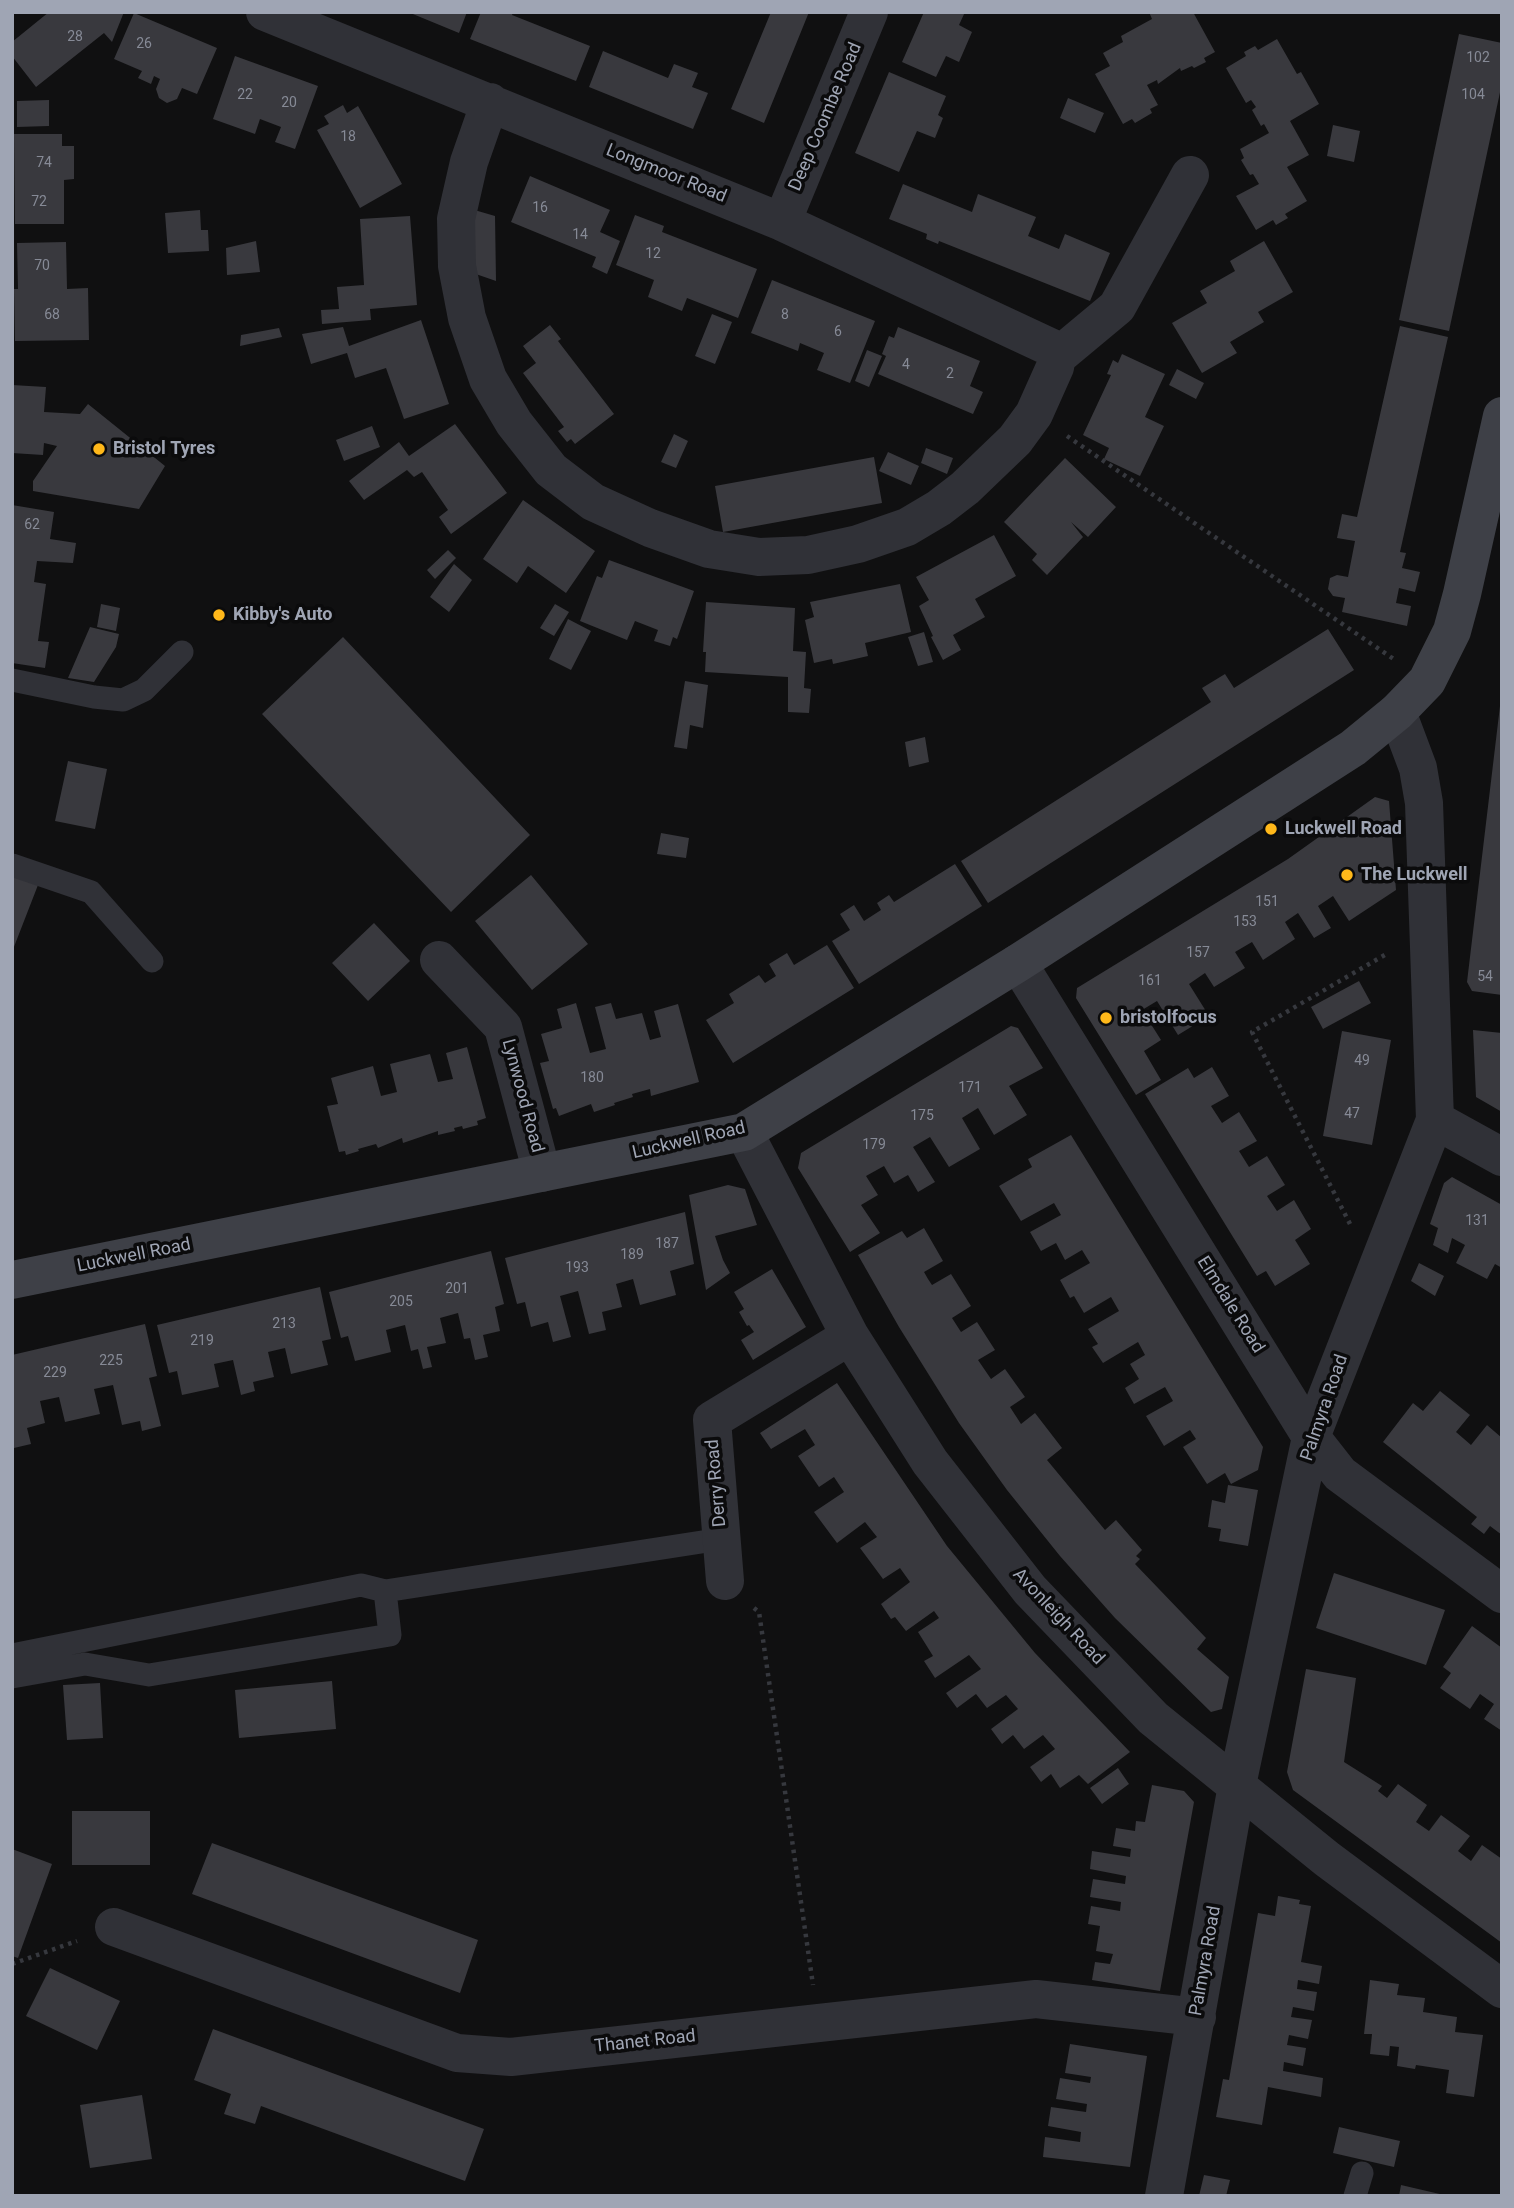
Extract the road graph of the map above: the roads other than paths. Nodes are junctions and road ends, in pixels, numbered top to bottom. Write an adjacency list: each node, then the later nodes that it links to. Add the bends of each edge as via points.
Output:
1 (265, 12): 3 (street, Longmoor Road)
2 (869, 12): 5 (street, Deep Coombe Road)
3 (490, 102): 5 (street, Longmoor Road); 6 (street, via 456,219 457,266 467,318 488,379 514,423 551,470 593,502 650,528 709,549 758,557 808,555 907,527 965,488 1015,440 1034,414)
4 (1190, 175): 6 (street, via 1117,307)
5 (782, 222): 6 (street, Longmoor Road, via 1052,348)
6 (1057, 357)
7 (1502, 416): 10 (street, Luckwell Road, via 1452,631 1427,681)
8 (181, 652): 9 (lane, via 144,690 123,700)
9 (12, 680)
10 (1397, 712): 14 (street, Luckwell Road, via 1353,748); 15 (street, Palmyra Road, via 1418,768 1424,803)
11 (12, 865): 13 (lane, via 92,892)
12 (439, 960): 18 (street, Lynwood Road, via 503,1027)
13 (152, 961)
14 (1018, 963): 16 (street, Luckwell Road); 21 (street, Elmdale Road)
15 (1434, 1120): 17 (street); 21 (street, Palmyra Road)
16 (744, 1132): 18 (street, Luckwell Road); 20 (street, Avonleigh Road)
17 (1502, 1157)
18 (542, 1173): 19 (street, Luckwell Road)
19 (12, 1280)
20 (850, 1336): 22 (street, Derry Road, via 712,1420); 28 (street, Avonleigh Road, via 930,1461 1030,1590 1153,1718)
21 (1311, 1437): 25 (street, Elmdale Road, via 1339,1475); 28 (street, Palmyra Road)
22 (722, 1539): 23 (street, Derry Road); 24 (lane)
23 (725, 1581)
24 (385, 1591): 26 (lane, via 361,1585); 27 (lane, via 390,1634 149,1675 85,1664)
25 (1502, 1594)
26 (12, 1655)
27 (12, 1677)
28 (1237, 1785): 30 (street, Avonleigh Road, via 1327,1859); 31 (street, Palmyra Road)
29 (114, 1927): 31 (street, Thanet Road, via 457,2053 510,2057 1036,1999)
30 (1502, 1989)
31 (1197, 2017): 33 (street, Palmyra Road)
32 (1362, 2173): 34 (lane)
33 (1164, 2196)
34 (1355, 2196)

